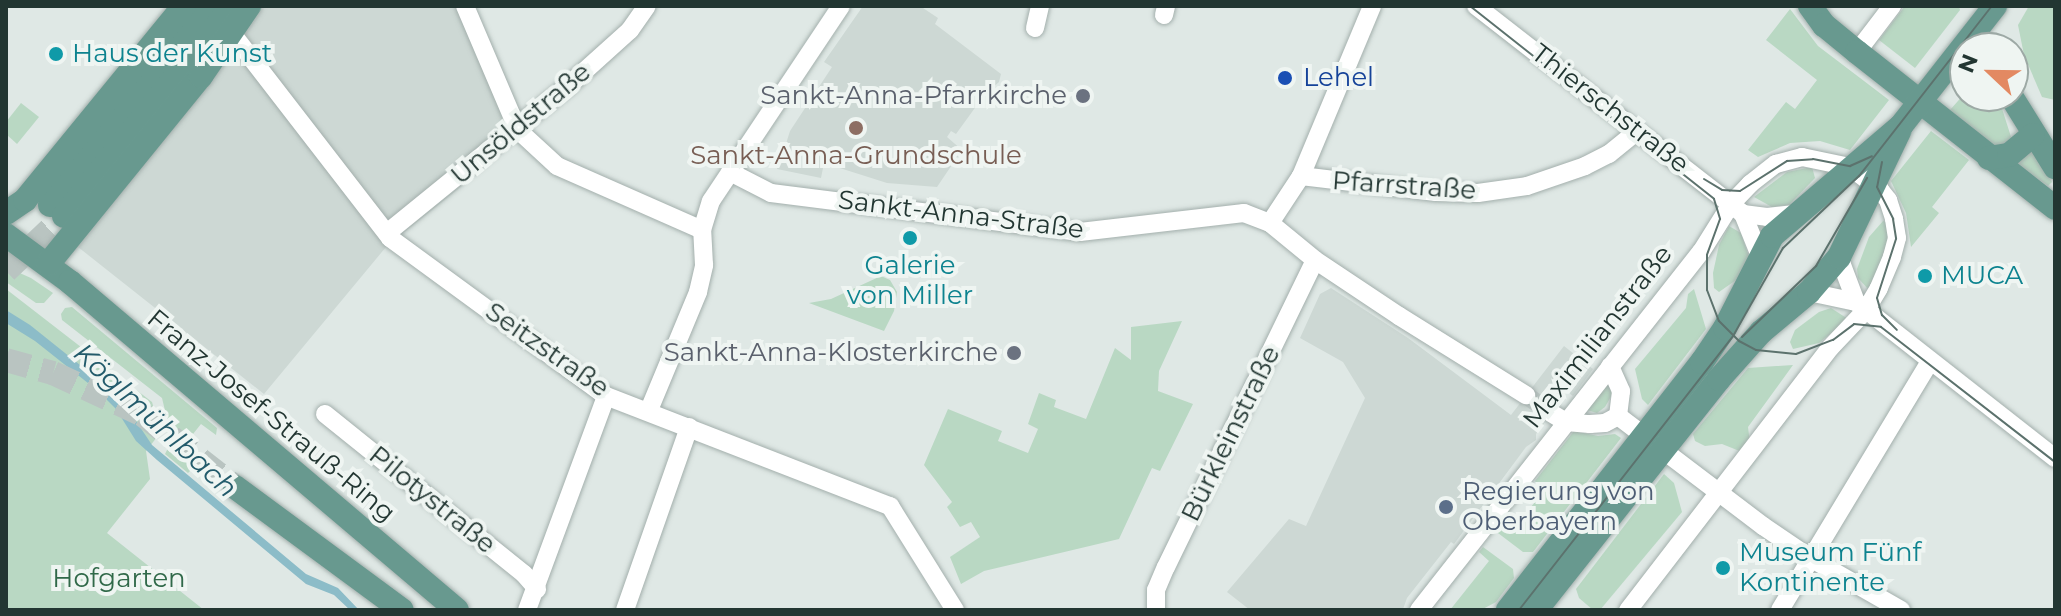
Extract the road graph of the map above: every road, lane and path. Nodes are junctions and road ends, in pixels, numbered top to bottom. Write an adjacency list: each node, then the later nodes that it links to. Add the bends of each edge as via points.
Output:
1 (184, 6): 30 (main road)
2 (210, 6): 3 (main road, via 57,210)
3 (232, 6)
4 (249, 6): 15 (main road)
5 (465, 6): 21 (street)
6 (647, 6): 21 (street, Unsöldstraße, via 630,30)
7 (841, 6): 27 (street)
8 (1040, 6): 14 (street)
9 (1372, 6): 28 (street)
10 (1476, 6): 22 (street, Thierschstraße)
11 (1810, 6): 17 (main road)
12 (1892, 6): 17 (street)
13 (1986, 12): 16 (main road); 18 (main road)
14 (1035, 28)
15 (231, 32): 36 (street, Seitzstraße); 41 (main road)
16 (1989, 32)
17 (1857, 52): 18 (main road)
18 (1920, 102): 20 (main road); 24 (main road)
19 (2020, 112): 23 (main road)
20 (1901, 126): 25 (main road); 29 (main road)
21 (518, 130): 35 (street, via 557,166); 36 (street, Unsöldstraße)
22 (1637, 131): 28 (street, Pfarrstraße, via 1585,166 1527,186 1478,193); 32 (street, Thierschstraße)
23 (2033, 135): 24 (main road, via 2009,155); 26 (main road)
24 (1989, 158): 31 (main road)
25 (1850, 167): 29 (street, Maximilianstraße); 32 (street, Maximilianstraße, via 1812,157 1787,159 1764,171); 33 (main road)
26 (2055, 167)
27 (730, 172): 34 (street, Sankt-Anna-Straße, via 771,193 1080,232 1220,213 1244,213); 35 (street)
28 (1301, 176): 34 (street)
29 (1875, 185): 39 (main road); 43 (street, Maximilianstraße, via 1888,200 1897,238 1886,273)
30 (15, 206): 37 (main road)
31 (2055, 208)
32 (1737, 209): 33 (street, via 1767,217); 38 (street); 47 (street, Maximilianstraße)
33 (1795, 214): 38 (main road)
34 (1270, 223): 40 (street, Sankt-Anna-Straße)
35 (702, 230): 50 (street, via 704,265 698,292)
36 (387, 233): 49 (street, Seitzstraße)
37 (14, 247): 41 (main road, Franz-Josef-Strauß-Ring)
38 (1760, 256): 44 (main road)
39 (1839, 257): 42 (main road); 43 (street)
40 (1315, 260): 48 (street, Sankt-Anna-Straße); 66 (street, Bürkleinstraße, via 1156,590)
41 (48, 264): 62 (main road, Franz-Josef-Strauß-Ring)
42 (1809, 292): 43 (street); 45 (main road)
43 (1861, 306): 46 (street); 58 (street, Maximilianstraße)
44 (1724, 329): 45 (street); 55 (main road)
45 (1745, 349): 55 (main road)
46 (1930, 361): 56 (street); 59 (street)
47 (1610, 366): 52 (street, via 1621,391); 53 (street, Maximilianstraße)
48 (1526, 395)
49 (606, 396): 50 (street, Seitzstraße); 60 (street)
50 (649, 410): 54 (street, Seitzstraße)
51 (325, 414): 60 (street, Pilotystraße)
52 (1618, 416): 53 (street, via 1597,424); 55 (street)
53 (1559, 418): 67 (street, Maximilianstraße)
54 (689, 427): 64 (street); 65 (street, Seitzstraße, via 890,506)
55 (1654, 442): 58 (street); 68 (main road); 69 (main road)
56 (2055, 458)
57 (235, 487): 61 (main road)
58 (1720, 492): 59 (street); 70 (street, Maximilianstraße)
59 (1810, 558): 71 (street); 72 (street)
60 (537, 589): 63 (street)
61 (402, 610)
62 (457, 610)
63 (527, 610)
64 (625, 610)
65 (955, 610)
66 (1156, 610)
67 (1419, 610)
68 (1508, 610)
69 (1536, 610)
70 (1628, 610)
71 (1780, 610)
72 (1901, 610)

